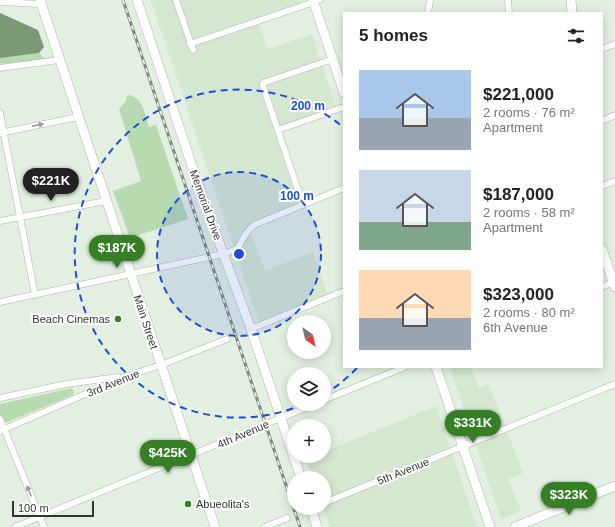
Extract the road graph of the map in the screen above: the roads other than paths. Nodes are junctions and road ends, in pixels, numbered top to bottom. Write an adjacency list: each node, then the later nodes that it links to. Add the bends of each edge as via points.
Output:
1 (137, 0): 33 (street, Memorial Drive, via 202,196)
2 (176, 0): 7 (street, via 191,47)
3 (430, 0): 9 (street)
4 (508, 0): 10 (street)
5 (571, 0): 11 (street)
6 (39, 1): 8 (street); 15 (street, Main Street)
7 (315, 1): 14 (street)
8 (0, 2)
9 (428, 12)
10 (509, 12)
11 (572, 12)
12 (615, 44): 13 (street)
13 (603, 49)
14 (333, 59): 17 (street); 23 (street, via 263,83)
15 (59, 60): 16 (street); 21 (street, Main Street)
16 (0, 68)
17 (343, 90)
18 (343, 107): 23 (street)
19 (0, 113): 24 (street)
20 (615, 116): 22 (street)
21 (78, 117): 24 (street, one-way to 21); 28 (street, Main Street)
22 (603, 121)
23 (278, 130): 29 (street)
24 (2, 132): 30 (street)
25 (615, 180): 26 (street)
26 (603, 186)
27 (343, 188): 29 (street)
28 (106, 201): 30 (street); 34 (street, Main Street)
29 (303, 205): 33 (street, via 254,225 237,249)
30 (20, 217): 31 (street); 38 (street)
31 (0, 221)
32 (603, 251): 35 (street)
33 (224, 254): 34 (street); 40 (street, Memorial Drive)
34 (130, 274): 38 (street); 42 (street, Main Street)
35 (614, 283): 36 (street)
36 (603, 287)
37 (343, 291): 40 (street)
38 (35, 295): 39 (street)
39 (0, 302)
40 (251, 329): 50 (street, Memorial Drive)
41 (227, 339): 42 (street, 3rd Avenue)
42 (160, 365): 45 (street, 3rd Avenue); 54 (street, Main Street)
43 (403, 368): 47 (street)
44 (436, 368): 53 (street)
45 (127, 376): 48 (street, via 66,384); 52 (street, 3rd Avenue)
46 (615, 384): 53 (street, 5th Avenue)
47 (331, 397)
48 (0, 398)
49 (298, 411): 50 (street, 4th Avenue)
50 (280, 418): 54 (street, 4th Avenue); 55 (street, Memorial Drive)
51 (0, 419): 52 (street)
52 (2, 430): 59 (street, one-way to 52)
53 (463, 446): 57 (street, 5th Avenue); 66 (street)
54 (191, 455): 59 (street, 4th Avenue); 63 (street, Main Street)
55 (299, 471)
56 (615, 486): 67 (street)
57 (331, 500)
58 (313, 515): 65 (street)
59 (40, 517): 61 (street, 4th Avenue); 62 (street)
60 (287, 518): 64 (street)
61 (15, 527)
62 (44, 527)
63 (215, 527)
64 (265, 527)
65 (317, 527)
66 (490, 527)
67 (515, 527)

